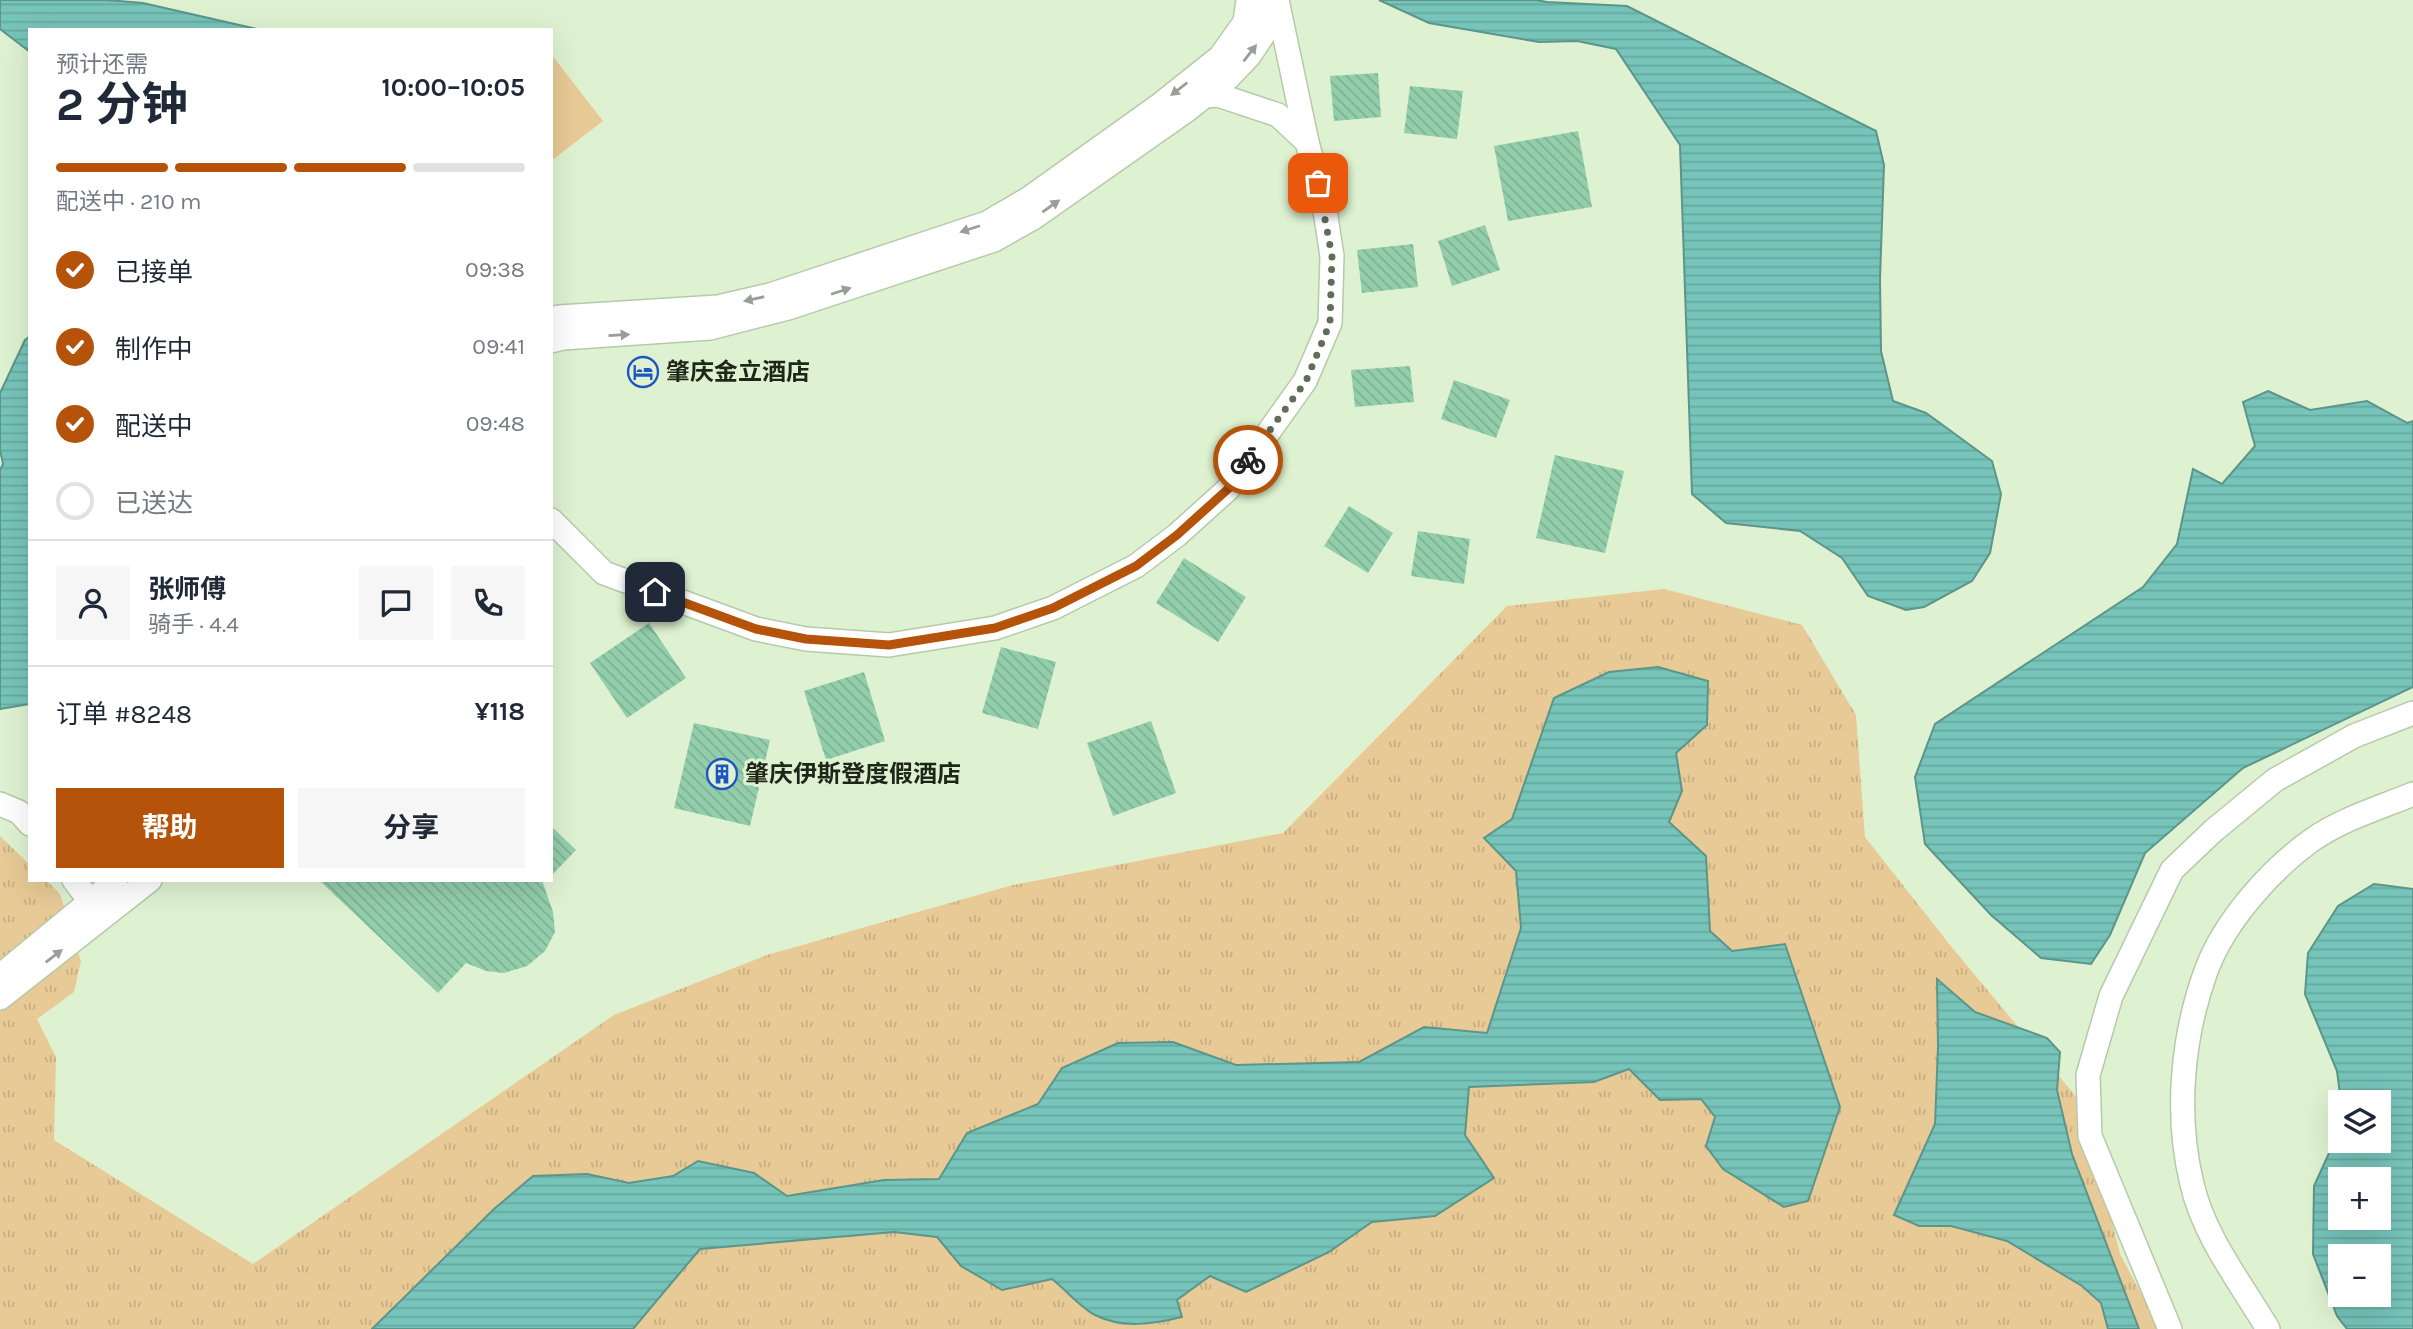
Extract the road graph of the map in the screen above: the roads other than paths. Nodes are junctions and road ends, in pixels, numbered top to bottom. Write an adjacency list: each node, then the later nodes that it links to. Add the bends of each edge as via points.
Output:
1 (1248, 0): 6 (street, one-way to 6, via 1245,22 1220,57 1028,199 987,223 770,295 718,307)
2 (1270, 0): 4 (street, one-way to 2, via 1250,56 1267,29)
3 (1277, 0): 5 (street)
4 (1205, 96): 5 (street, via 1218,95 1278,115); 7 (street, one-way to 4, via 710,328 788,309 994,240 1033,218)
5 (1307, 142): 8 (street, via 1332,256 1330,323 1306,381 1228,489 1177,535 1136,566 1053,608 995,628 889,645 806,639 756,629 604,573)
6 (553, 318)
7 (553, 340)
8 (553, 522)
9 (2413, 713): 19 (street, via 2354,736 2275,780 2213,831 2172,870 2111,996 2088,1075 2090,1136)
10 (2413, 794): 20 (street, via 2354,817 2312,840 2272,875 2235,918 2207,969 2190,1027 2182,1087 2183,1134 2192,1185 2208,1229)
11 (0, 804): 12 (street)
12 (28, 822)
13 (75, 882): 16 (street)
14 (115, 882): 16 (street)
15 (146, 882): 16 (street)
16 (96, 910): 17 (street); 18 (street, one-way to 16)
17 (0, 976)
18 (0, 998)
19 (2170, 1329)
20 (2268, 1329)

